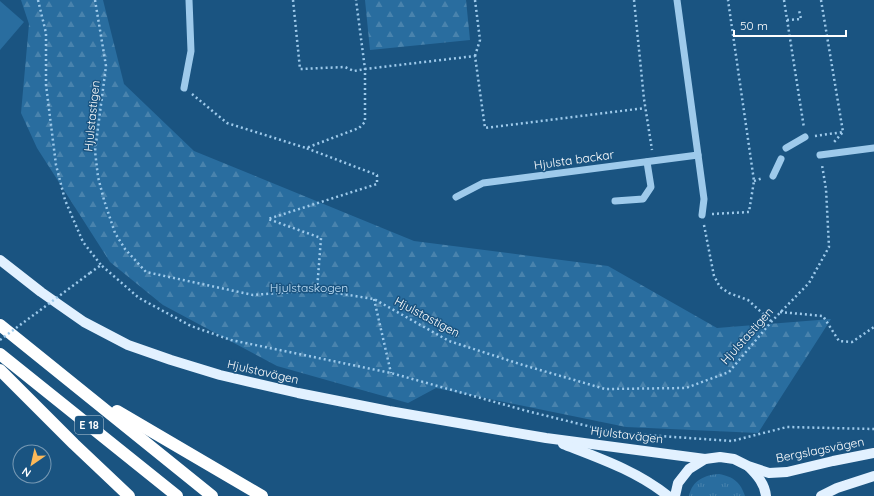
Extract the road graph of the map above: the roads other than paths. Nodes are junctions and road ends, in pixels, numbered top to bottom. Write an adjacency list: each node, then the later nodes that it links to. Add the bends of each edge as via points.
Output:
1 (189, 0): 3 (street, via 190,51)
2 (677, 0): 7 (street)
3 (184, 88)
4 (805, 137): 5 (street)
5 (786, 148)
6 (874, 148): 8 (street)
7 (698, 155): 10 (street, Hjulsta backar); 14 (street, via 704,199)
8 (820, 155)
9 (781, 159): 11 (street)
10 (650, 161): 12 (street, Hjulsta backar, via 483,183); 13 (street, via 651,186 643,199)
11 (773, 176)
12 (456, 197)
13 (615, 202)
14 (702, 214)
15 (0, 260): 20 (main road, Hjulstavägen, via 84,322 128,345 171,360 220,375 389,412)
16 (0, 325): 19 (highway, E 18)
17 (0, 354): 26 (highway, E 18)
18 (0, 370): 25 (highway)
19 (86, 394): 27 (highway, E 18); 28 (highway)
20 (546, 438): 22 (main road, Hjulstavägen); 29 (main road, Hjulstavägen, via 635,474)
21 (874, 453): 23 (main road, Bergslagsvägen, via 787,472 769,473)
22 (705, 459): 23 (main road, Bergslagsvägen, via 734,459); 30 (main road, Bergslagsvägen, via 689,469 678,483)
23 (748, 466): 31 (main road, Bergslagsvägen, via 759,477)
24 (874, 476): 32 (main road)
25 (129, 496)
26 (177, 496)
27 (212, 496)
28 (262, 496)
29 (668, 496)
30 (675, 496)
31 (766, 496)
32 (821, 496)

